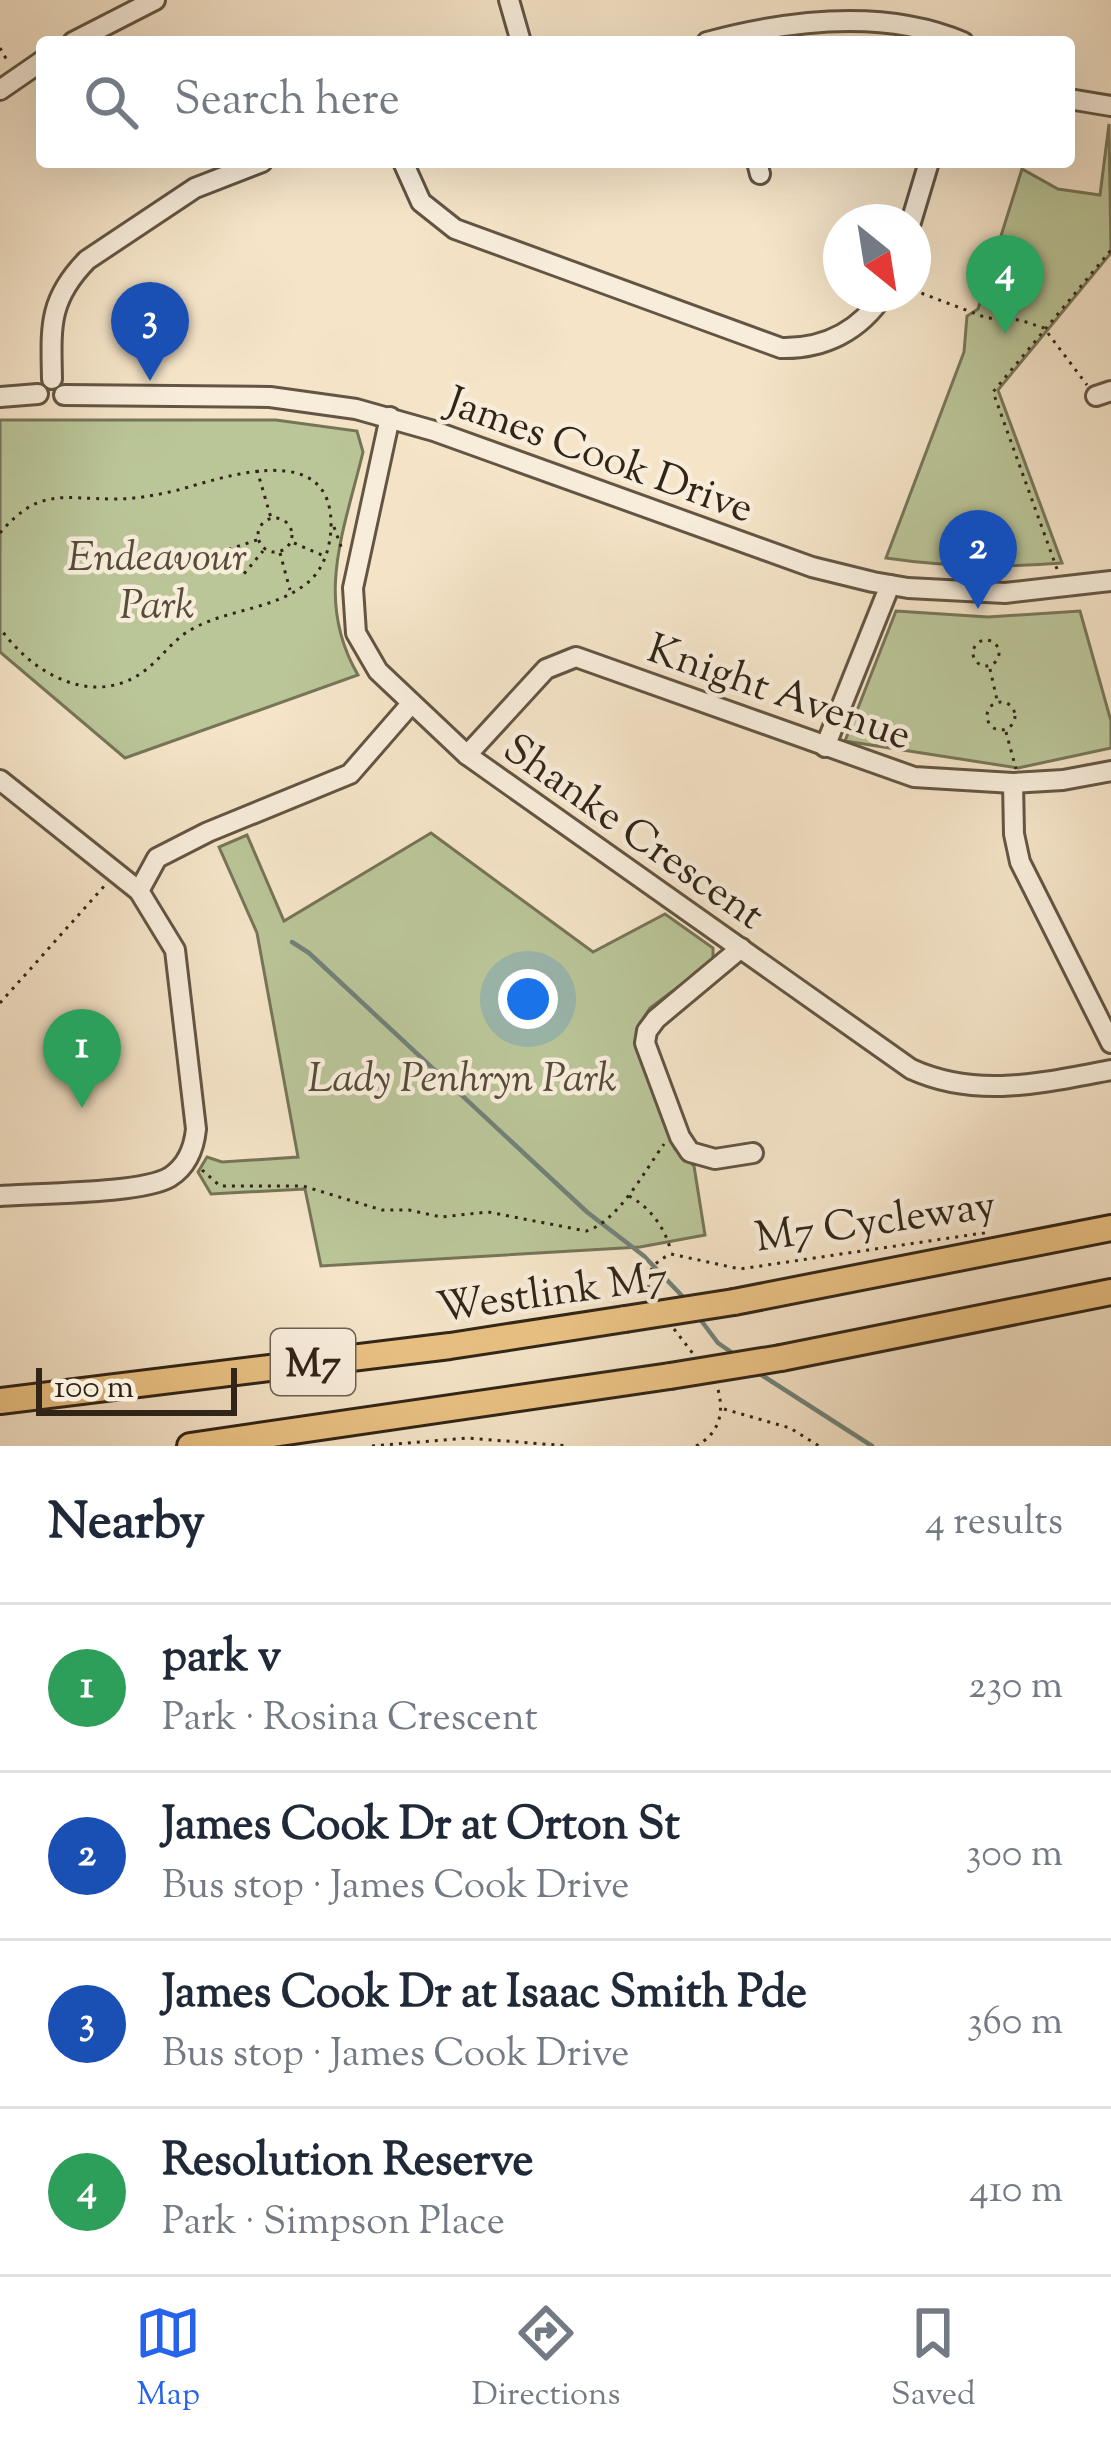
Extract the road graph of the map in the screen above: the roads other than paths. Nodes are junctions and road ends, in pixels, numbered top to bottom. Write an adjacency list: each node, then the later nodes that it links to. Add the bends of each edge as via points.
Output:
1 (155, 0): 3 (street)
2 (509, 0): 4 (street)
3 (85, 36)
4 (518, 36)
5 (745, 36): 6 (street, via 851,20)
6 (941, 36)
7 (36, 66): 8 (street)
8 (0, 90)
9 (1075, 101): 10 (street)
10 (1111, 106)
11 (247, 168): 16 (street, via 195,188 72,275 51,323)
12 (406, 168): 15 (street, via 421,202 455,229 781,348 838,337)
13 (927, 168): 14 (street)
14 (916, 204)
15 (870, 312)
16 (51, 389): 17 (street, James Cook Drive); 18 (street, James Cook Drive, via 270,397)
17 (0, 397)
18 (390, 417): 20 (street, James Cook Drive, via 812,567); 21 (street, Shanke Crescent, via 352,588 356,634)
19 (1111, 581): 20 (street, James Cook Drive, via 1005,593)
20 (890, 585): 22 (street)
21 (410, 705): 23 (street, Shanke Crescent); 27 (street, via 350,774 157,858)
22 (825, 747): 23 (street, Knight Avenue, via 576,657 546,669); 26 (street, Knight Avenue, via 914,777)
23 (467, 755): 28 (street, Shanke Crescent)
24 (1111, 771): 26 (street, Knight Avenue)
25 (0, 780): 27 (street)
26 (1017, 783): 29 (street, via 1020,862)
27 (139, 891): 32 (street, via 175,950 196,1129 190,1154 160,1182)
28 (741, 948): 30 (street, Shanke Crescent, via 894,1060 934,1079 990,1088); 31 (street, via 656,1019 645,1043 690,1152)
29 (1111, 1043)
30 (1111, 1070)
31 (753, 1153)
32 (0, 1196)
33 (1111, 1228): 35 (highway, Westlink M7 / M7, bridge, via 734,1302)
34 (1111, 1292): 38 (highway, M7, bridge, via 781,1358)
35 (214, 1373): 36 (highway, M7); 37 (highway, Westlink M7 / M7)
36 (0, 1386)
37 (0, 1400)
38 (190, 1446)

